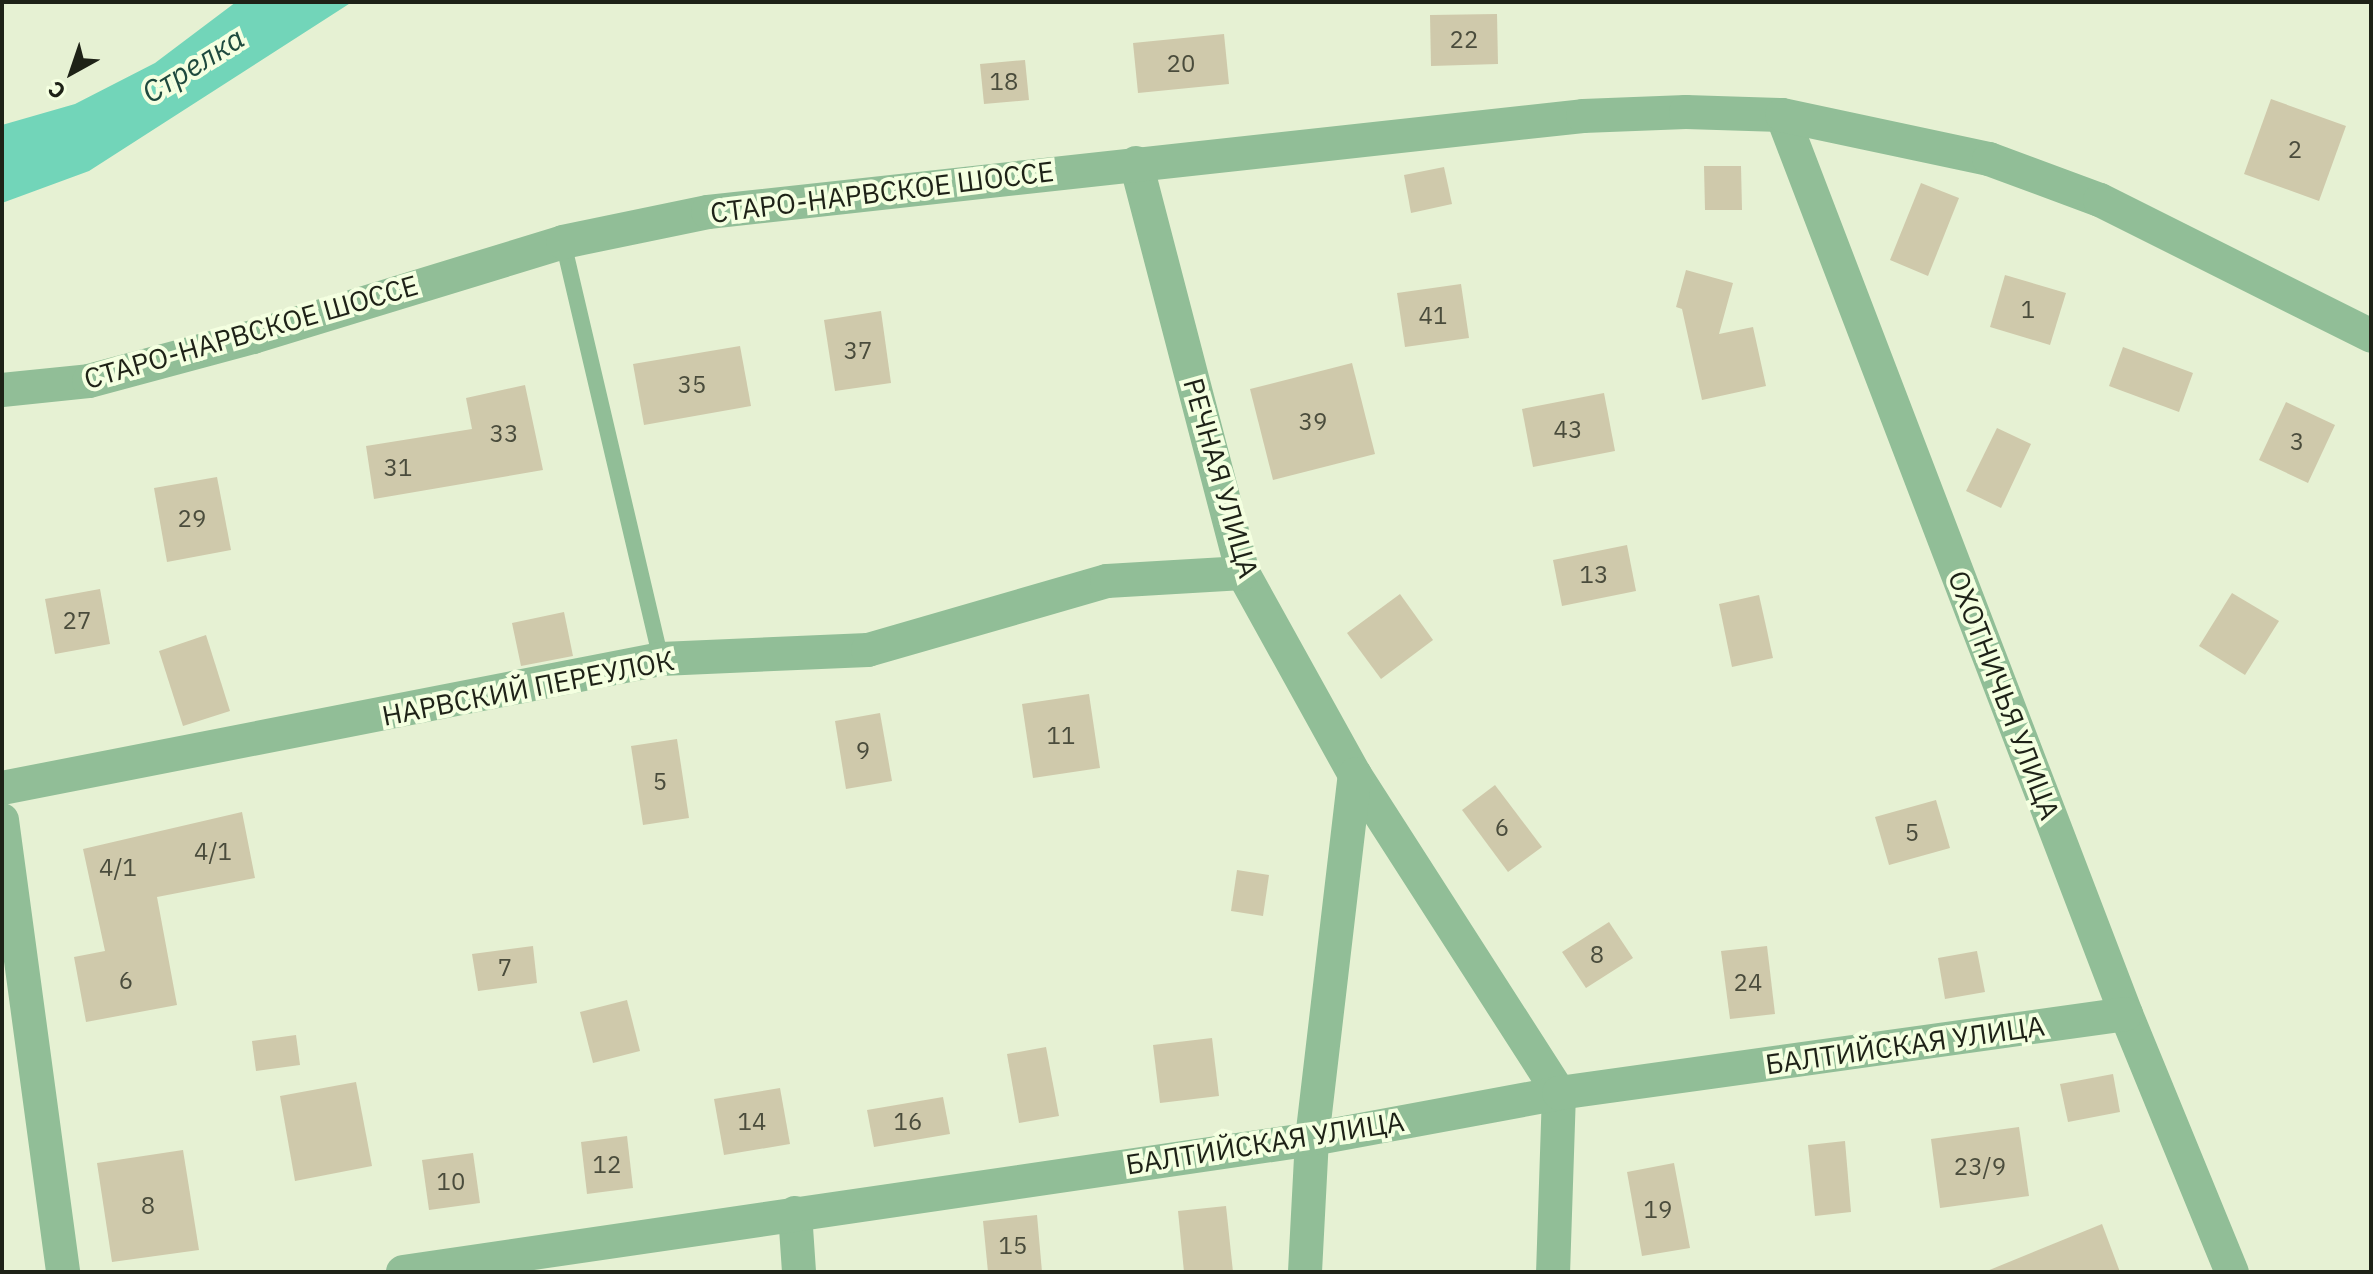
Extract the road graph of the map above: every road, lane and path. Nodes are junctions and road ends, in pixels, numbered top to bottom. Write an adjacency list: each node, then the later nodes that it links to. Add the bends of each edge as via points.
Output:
1 (1782, 115): 2 (street, СТАРО-НАРВСКОЕ ШОССЕ, via 1583,116); 4 (street, СТАРО-НАРВСКОЕ ШОССЕ, via 1989,159 2100,200); 11 (street, ОХОТНИЧЬЯ УЛИЦА)
2 (1136, 163): 3 (street, СТАРО-НАРВСКОЕ ШОССЕ, via 708,212); 6 (street, РЕЧНАЯ УЛИЦА)
3 (563, 242): 5 (street, СТАРО-НАРВСКОЕ ШОССЕ, via 89,381); 7 (lane)
4 (2371, 336)
5 (2, 390)
6 (1243, 573): 7 (street, НАРВСКИЙ ПЕРЕУЛОК, via 1107,581 868,650); 8 (street, РЕЧНАЯ УЛИЦА)
7 (661, 659): 9 (street, НАРВСКИЙ ПЕРЕУЛОК)
8 (1355, 775): 12 (street, РЕЧНАЯ УЛИЦА); 13 (street)
9 (2, 788)
10 (2, 820): 15 (street)
11 (2126, 1014): 12 (street, БАЛТИЙСКАЯ УЛИЦА); 20 (street, ОХОТНИЧЬЯ УЛИЦА)
12 (1559, 1093): 13 (street, БАЛТИЙСКАЯ УЛИЦА); 19 (street)
13 (1312, 1139): 14 (street, БАЛТИЙСКАЯ УЛИЦА); 18 (street)
14 (795, 1213): 16 (street, БАЛТИЙСКАЯ УЛИЦА); 17 (street)
15 (63, 1272)
16 (403, 1272)
17 (799, 1272)
18 (1305, 1272)
19 (1553, 1272)
20 (2232, 1272)

